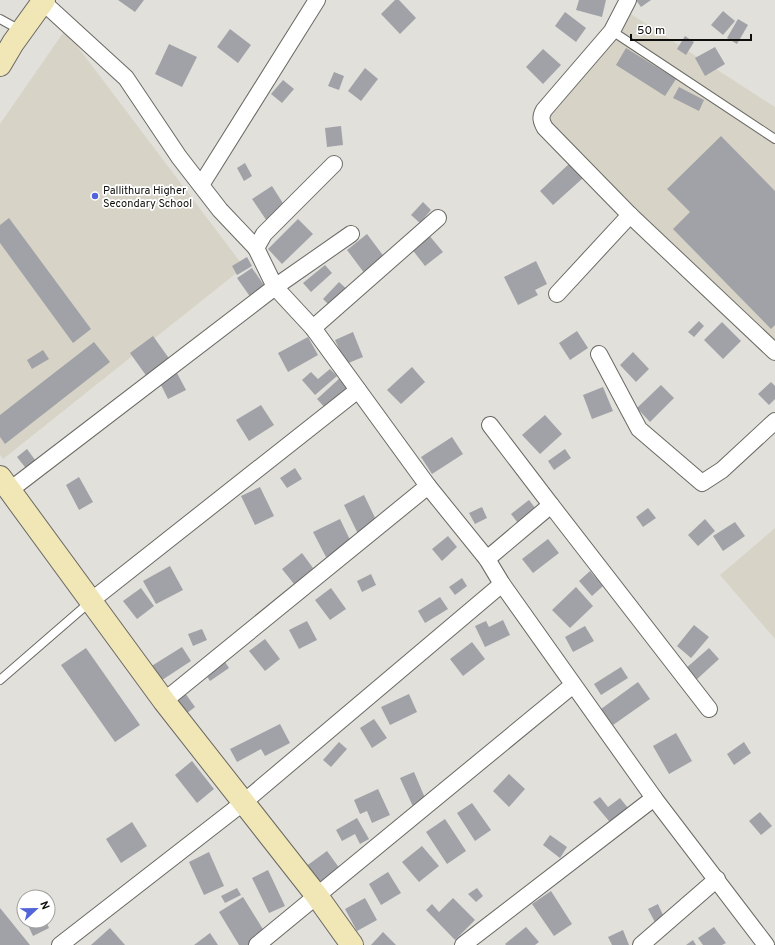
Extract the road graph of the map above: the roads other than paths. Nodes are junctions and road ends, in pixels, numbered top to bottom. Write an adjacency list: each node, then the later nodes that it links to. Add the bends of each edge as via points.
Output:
1 (317, 0): 10 (street)
2 (628, 0): 6 (street)
3 (44, 1): 5 (main road); 10 (street, via 126,78)
4 (0, 18): 5 (lane)
5 (22, 31): 7 (main road)
6 (612, 31): 8 (lane); 11 (street, via 541,115 545,128)
7 (0, 65)
8 (775, 139)
9 (334, 164): 14 (street, via 264,234)
10 (201, 185): 14 (street, via 220,210)
11 (630, 215): 16 (street); 18 (street)
12 (438, 218): 17 (street)
13 (351, 234): 15 (street)
14 (256, 248): 15 (street)
15 (276, 287): 17 (street); 23 (street)
16 (557, 294)
17 (313, 328): 20 (street)
18 (775, 352)
19 (599, 354): 21 (street, via 639,429 702,483 722,470)
20 (358, 390): 24 (street); 28 (street)
21 (775, 421)
22 (490, 425): 25 (street)
23 (5, 484): 28 (main road)
24 (428, 486): 26 (street); 31 (street)
25 (551, 505): 26 (street); 32 (street)
26 (487, 559): 27 (street)
27 (502, 584): 30 (street); 34 (street)
28 (92, 600): 29 (lane); 31 (main road)
29 (0, 680)
30 (573, 685): 33 (street); 36 (street)
31 (164, 701): 34 (main road)
32 (709, 709)
33 (654, 798): 35 (street); 40 (street)
34 (244, 802): 36 (main road); 37 (street)
35 (717, 879): 41 (street); 42 (street)
36 (317, 896): 38 (street); 39 (main road)
37 (60, 945)
38 (257, 945)
39 (352, 945)
40 (463, 945)
41 (641, 945)
42 (766, 945)

